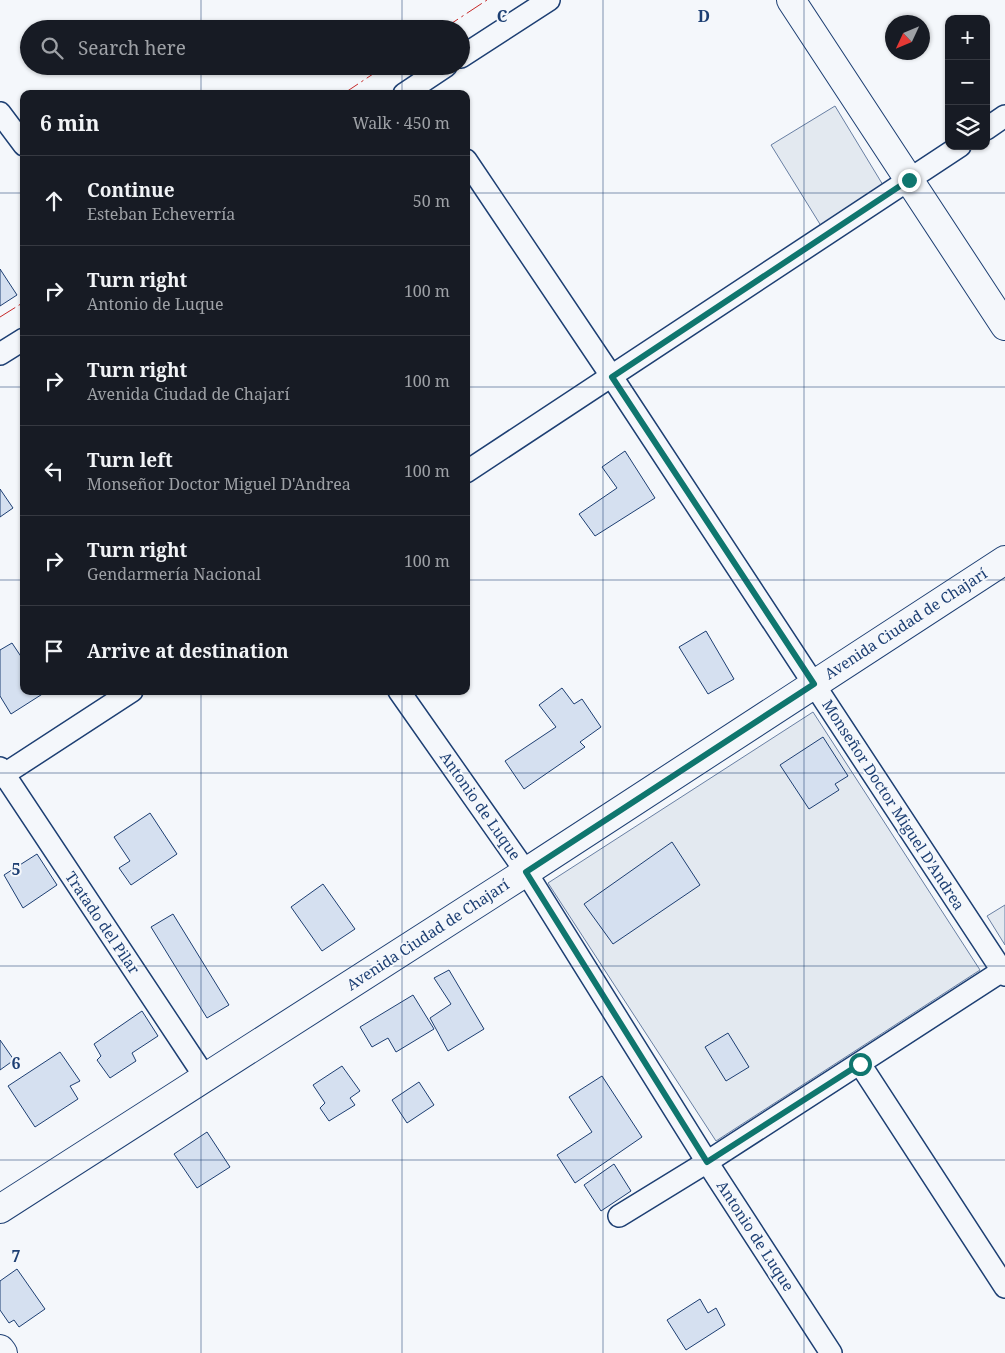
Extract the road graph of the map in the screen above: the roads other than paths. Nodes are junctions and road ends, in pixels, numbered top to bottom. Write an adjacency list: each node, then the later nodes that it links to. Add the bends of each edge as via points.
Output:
1 (549, 0): 3 (street)
2 (791, 0): 12 (main road)
3 (470, 51)
4 (434, 75): 5 (street)
5 (415, 90)
6 (0, 113): 9 (street)
7 (1005, 116): 8 (street)
8 (990, 126)
9 (20, 140)
10 (954, 150): 12 (street)
11 (470, 166): 16 (street, Monseñor Doctor Miguel D'Andrea)
12 (909, 180): 13 (main road); 16 (street)
13 (1005, 326)
14 (20, 342): 15 (street)
15 (0, 354)
16 (612, 377): 17 (street); 19 (street, Monseñor Doctor Miguel D'Andrea)
17 (470, 469)
18 (1005, 560): 19 (main road, Avenida Ciudad de Chajarí)
19 (814, 684): 23 (main road, Avenida Ciudad de Chajarí); 24 (street, Monseñor Doctor Miguel D'Andrea)
20 (126, 695): 22 (street)
21 (402, 695): 23 (street, Antonio de Luque)
22 (1, 773): 26 (street, Tratado del Pilar)
23 (526, 872): 26 (main road, Avenida Ciudad de Chajarí); 27 (street, Antonio de Luque)
24 (1004, 972): 25 (street)
25 (860, 1064): 27 (street); 30 (street)
26 (205, 1077): 28 (main road, Avenida Ciudad de Chajarí)
27 (707, 1162): 29 (street); 33 (street, Antonio de Luque)
28 (0, 1209)
29 (619, 1216)
30 (1005, 1287)
31 (0, 1349): 32 (main road)
32 (3, 1353)
33 (831, 1353)

